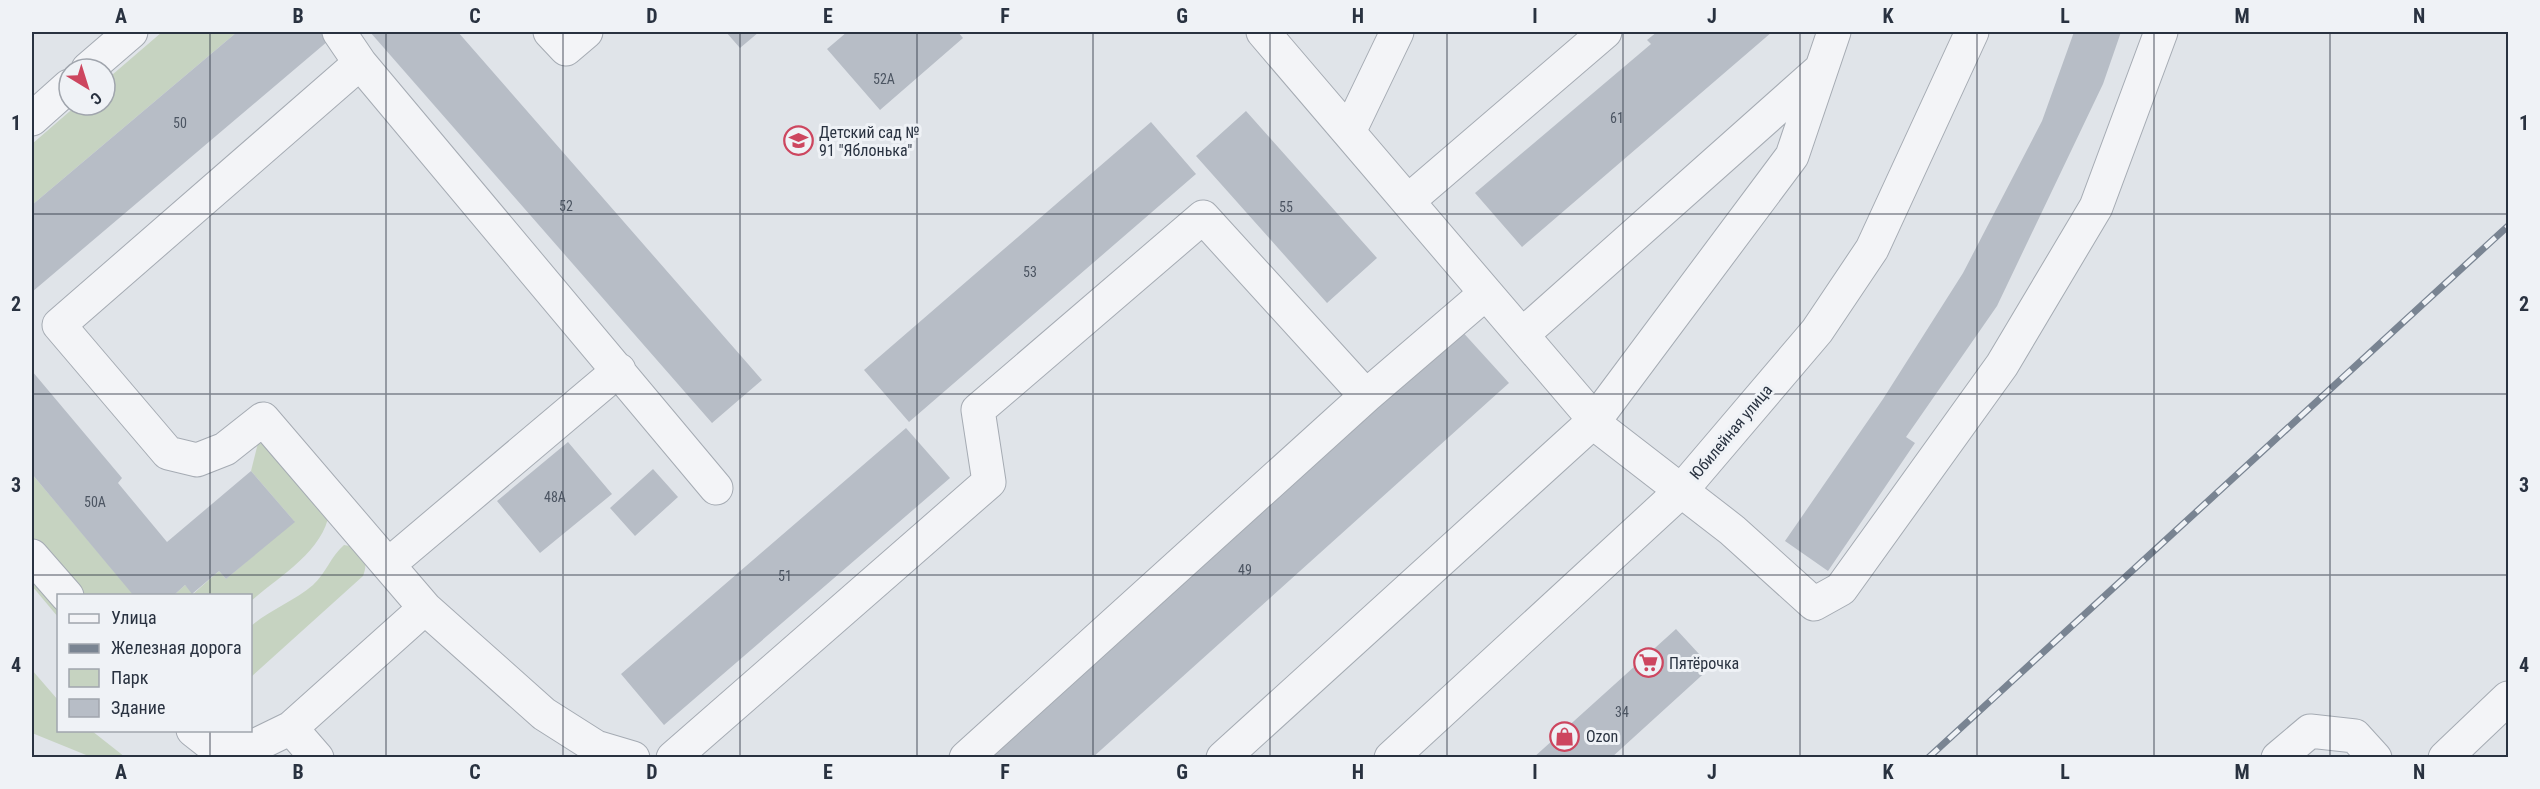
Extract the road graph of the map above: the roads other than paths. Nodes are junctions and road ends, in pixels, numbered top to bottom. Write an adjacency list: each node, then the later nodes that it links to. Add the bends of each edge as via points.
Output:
1 (131, 32): 11 (street)
2 (339, 32): 12 (street)
3 (550, 32): 4 (street, via 566,49)
4 (586, 32)
5 (1263, 32): 16 (street)
6 (1397, 32): 16 (street)
7 (1605, 32): 17 (street)
8 (1834, 32): 13 (street)
9 (1972, 32): 24 (street, Юбилейная улица, via 1872,249 1816,331)
10 (2161, 32): 24 (street, via 2096,207 2002,365 1841,589 1814,604 1732,530)
11 (102, 57)
12 (360, 63): 20 (street); 26 (street, via 59,325 168,453 197,460 225,449 263,419)
13 (1822, 68): 19 (street); 22 (street, via 1792,156)
14 (57, 95): 15 (street)
15 (34, 111)
16 (1349, 132): 17 (street)
17 (1408, 201): 18 (street)
18 (1486, 293): 19 (street); 21 (street)
19 (1522, 335): 22 (street)
20 (619, 370): 23 (street); 26 (street)
21 (1366, 396): 34 (street, via 1203,217 978,410 989,483); 35 (street)
22 (1595, 420): 24 (street); 36 (street)
23 (716, 488)
24 (1680, 492): 37 (street, Юбилейная улица)
25 (32, 556): 27 (street)
26 (388, 565): 28 (street)
27 (65, 594)
28 (425, 608): 30 (street); 33 (street, via 544,714 596,747)
29 (2508, 698): 40 (street)
30 (291, 728): 31 (street, via 252,747 212,745); 32 (street)
31 (196, 732)
32 (317, 758)
33 (633, 758)
34 (673, 758)
35 (966, 758)
36 (1223, 758)
37 (1391, 758)
38 (2278, 758): 39 (street, via 2310,731 2355,736)
39 (2375, 758)
40 (2445, 758)

